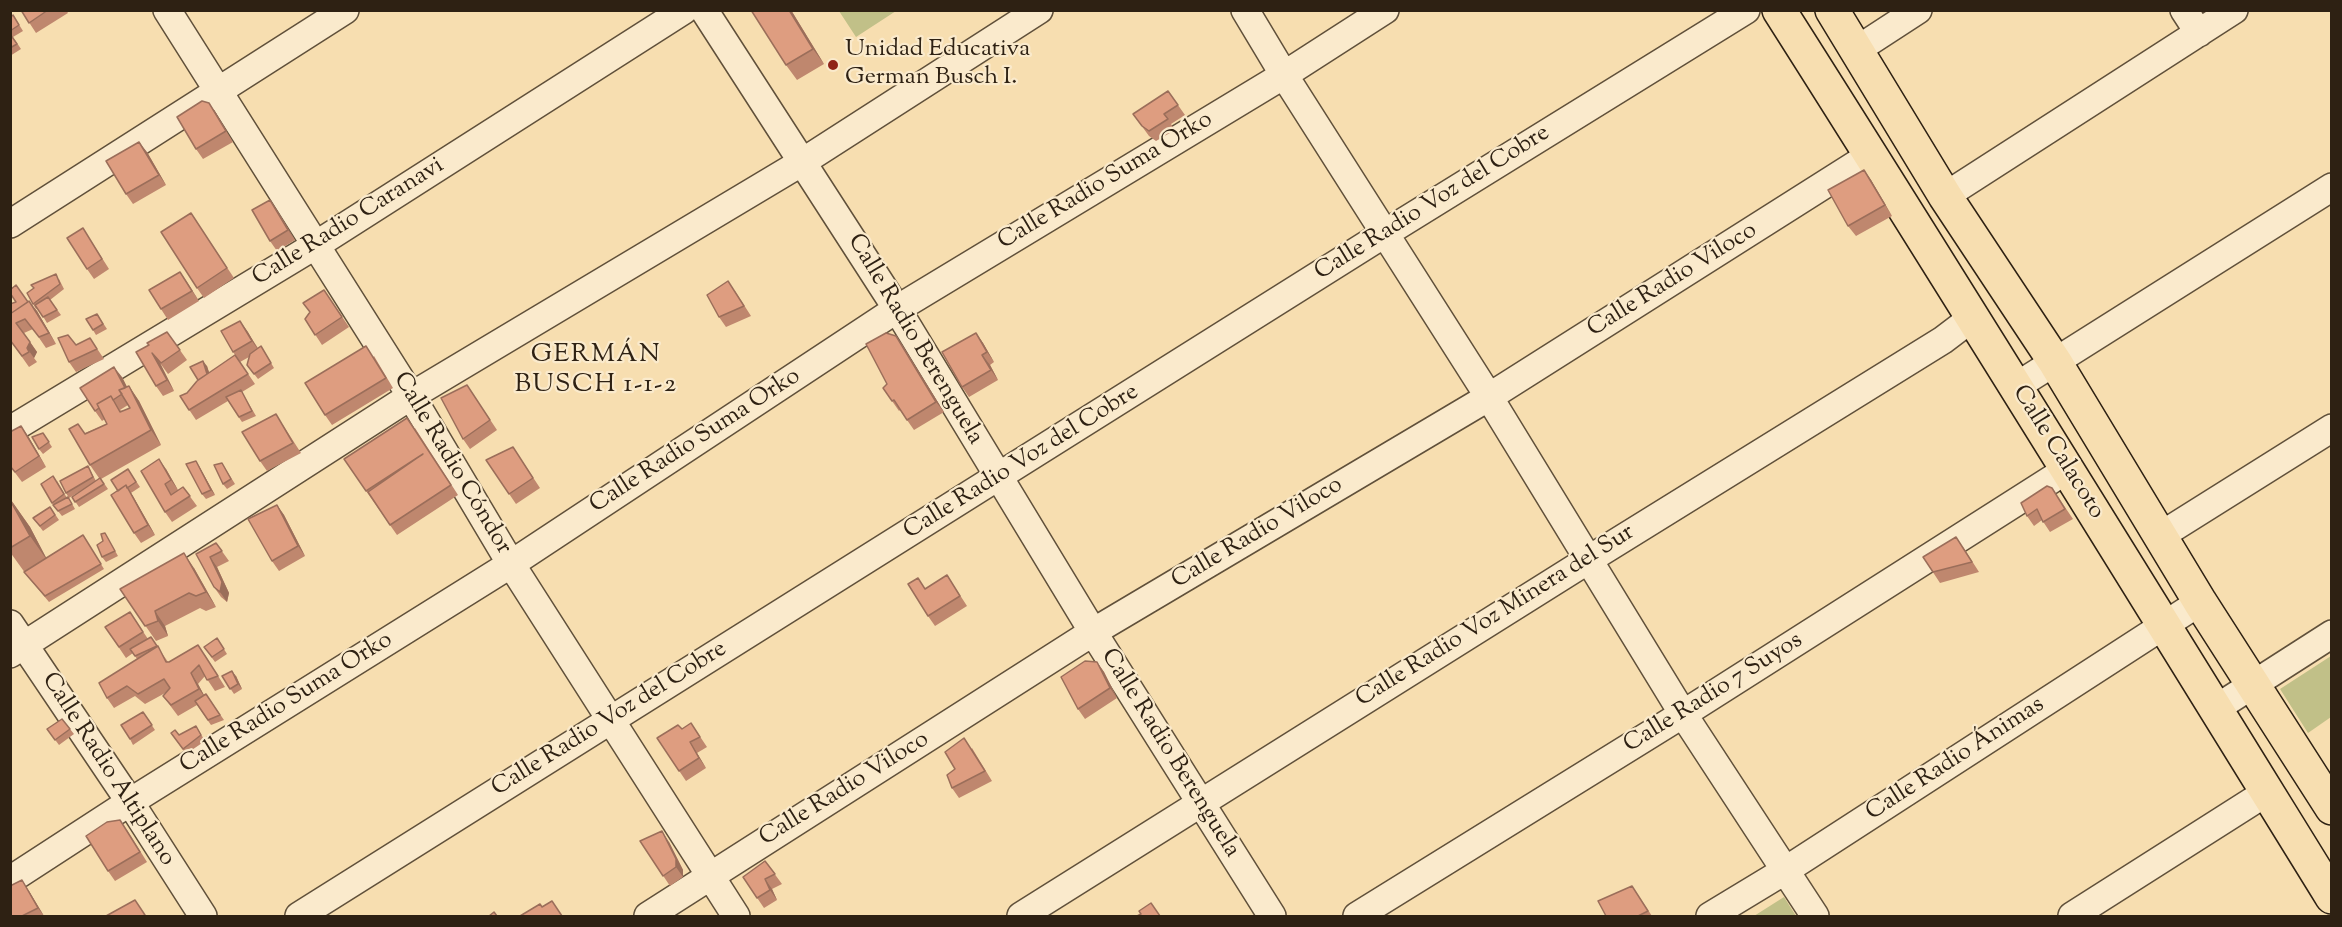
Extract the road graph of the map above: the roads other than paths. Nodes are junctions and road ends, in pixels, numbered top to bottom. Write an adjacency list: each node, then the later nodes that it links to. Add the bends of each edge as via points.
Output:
1 (167, 10): 16 (street, Calle Radio Cóndor)
2 (345, 10): 16 (street)
3 (684, 10): 23 (street, Calle Radio Caranavi)
4 (704, 10): 18 (street, Calle Radio Berenguela)
5 (1039, 10): 18 (street)
6 (1245, 10): 15 (street)
7 (1385, 10): 15 (street, Calle Radio Suma Orko)
8 (1746, 10): 22 (street, Calle Radio Voz del Cobre)
9 (1779, 10): 17 (main road, Calle Calacoto)
10 (1832, 10): 14 (main road, Calle Calacoto)
11 (1918, 10): 14 (street)
12 (2234, 10): 13 (street)
13 (2192, 22): 20 (street)
14 (1855, 51): 20 (main road, Calle Calacoto)
15 (1284, 75): 22 (street); 24 (street, Calle Radio Suma Orko)
16 (220, 92): 21 (street); 23 (street, Calle Radio Cóndor)
17 (1871, 155): 25 (main road, Calle Calacoto); 29 (street, Calle Radio Viloco)
18 (804, 161): 24 (street, Calle Radio Berenguela); 28 (street)
19 (2331, 187): 26 (street)
20 (1945, 196): 26 (main road, Calle Calacoto)
21 (10, 224)
22 (1384, 234): 29 (street); 33 (street, Calle Radio Voz del Cobre)
23 (316, 245): 28 (street, Calle Radio Cóndor); 31 (street, Calle Radio Caranavi)
24 (897, 309): 33 (street, Calle Radio Berenguela); 36 (street, Calle Radio Suma Orko)
25 (1972, 318): 27 (main road, Calle Calacoto); 35 (street, Calle Radio Voz Minera del Sur, via 1943,340)
26 (2055, 362): 27 (street); 34 (main road, Calle Calacoto)
27 (2015, 387): 32 (main road, Calle Calacoto)
28 (411, 396): 36 (street, Calle Radio Cóndor); 41 (street)
29 (1489, 397): 35 (street); 39 (street, Calle Radio Viloco)
30 (2331, 428): 34 (street)
31 (10, 430)
32 (2068, 469): 38 (main road, Calle Calacoto); 44 (street, Calle Radio 7 Suyos)
33 (999, 478): 39 (street, Calle Radio Berenguela); 45 (street, Calle Radio Voz del Cobre)
34 (2160, 536): 37 (main road, Calle Calacoto)
35 (1588, 560): 44 (street); 48 (street, Calle Radio Voz Minera del Sur)
36 (511, 564): 45 (street, Calle Radio Cóndor); 47 (street, Calle Radio Suma Orko)
37 (2200, 602): 38 (street, Calle Radio Ánimas); 42 (main road, Calle Calacoto)
38 (2162, 626): 43 (main road, Calle Calacoto); 50 (street, Calle Radio Ánimas)
39 (1093, 633): 48 (street, Calle Radio Berenguela); 51 (street, Calle Radio Viloco)
40 (2331, 634): 42 (street)
41 (15, 641): 47 (street, Calle Radio Altiplano)
42 (2253, 684): 43 (street); 49 (main road, Calle Calacoto)
43 (2215, 709): 46 (main road, Calle Calacoto)
44 (1683, 714): 50 (street); 60 (street, Calle Radio 7 Suyos)
45 (610, 719): 51 (street, Calle Radio Cóndor); 55 (street, Calle Radio Voz del Cobre)
46 (2267, 792): 53 (main road, Calle Calacoto); 63 (street)
47 (130, 802): 52 (street, Calle Radio Suma Orko); 54 (street, Calle Radio Altiplano)
48 (1199, 803): 58 (street, Calle Radio Voz Minera del Sur); 59 (street, Calle Radio Berenguela)
49 (2331, 808)
50 (1786, 870): 61 (street, Calle Radio Ánimas); 62 (street)
51 (710, 876): 56 (street, Calle Radio Viloco); 57 (street, Calle Radio Cóndor)
52 (10, 880)
53 (2331, 897)
54 (203, 916)
55 (299, 916)
56 (648, 916)
57 (736, 916)
58 (1021, 916)
59 (1272, 916)
60 (1357, 916)
61 (1710, 916)
62 (1815, 916)
63 (2072, 916)

